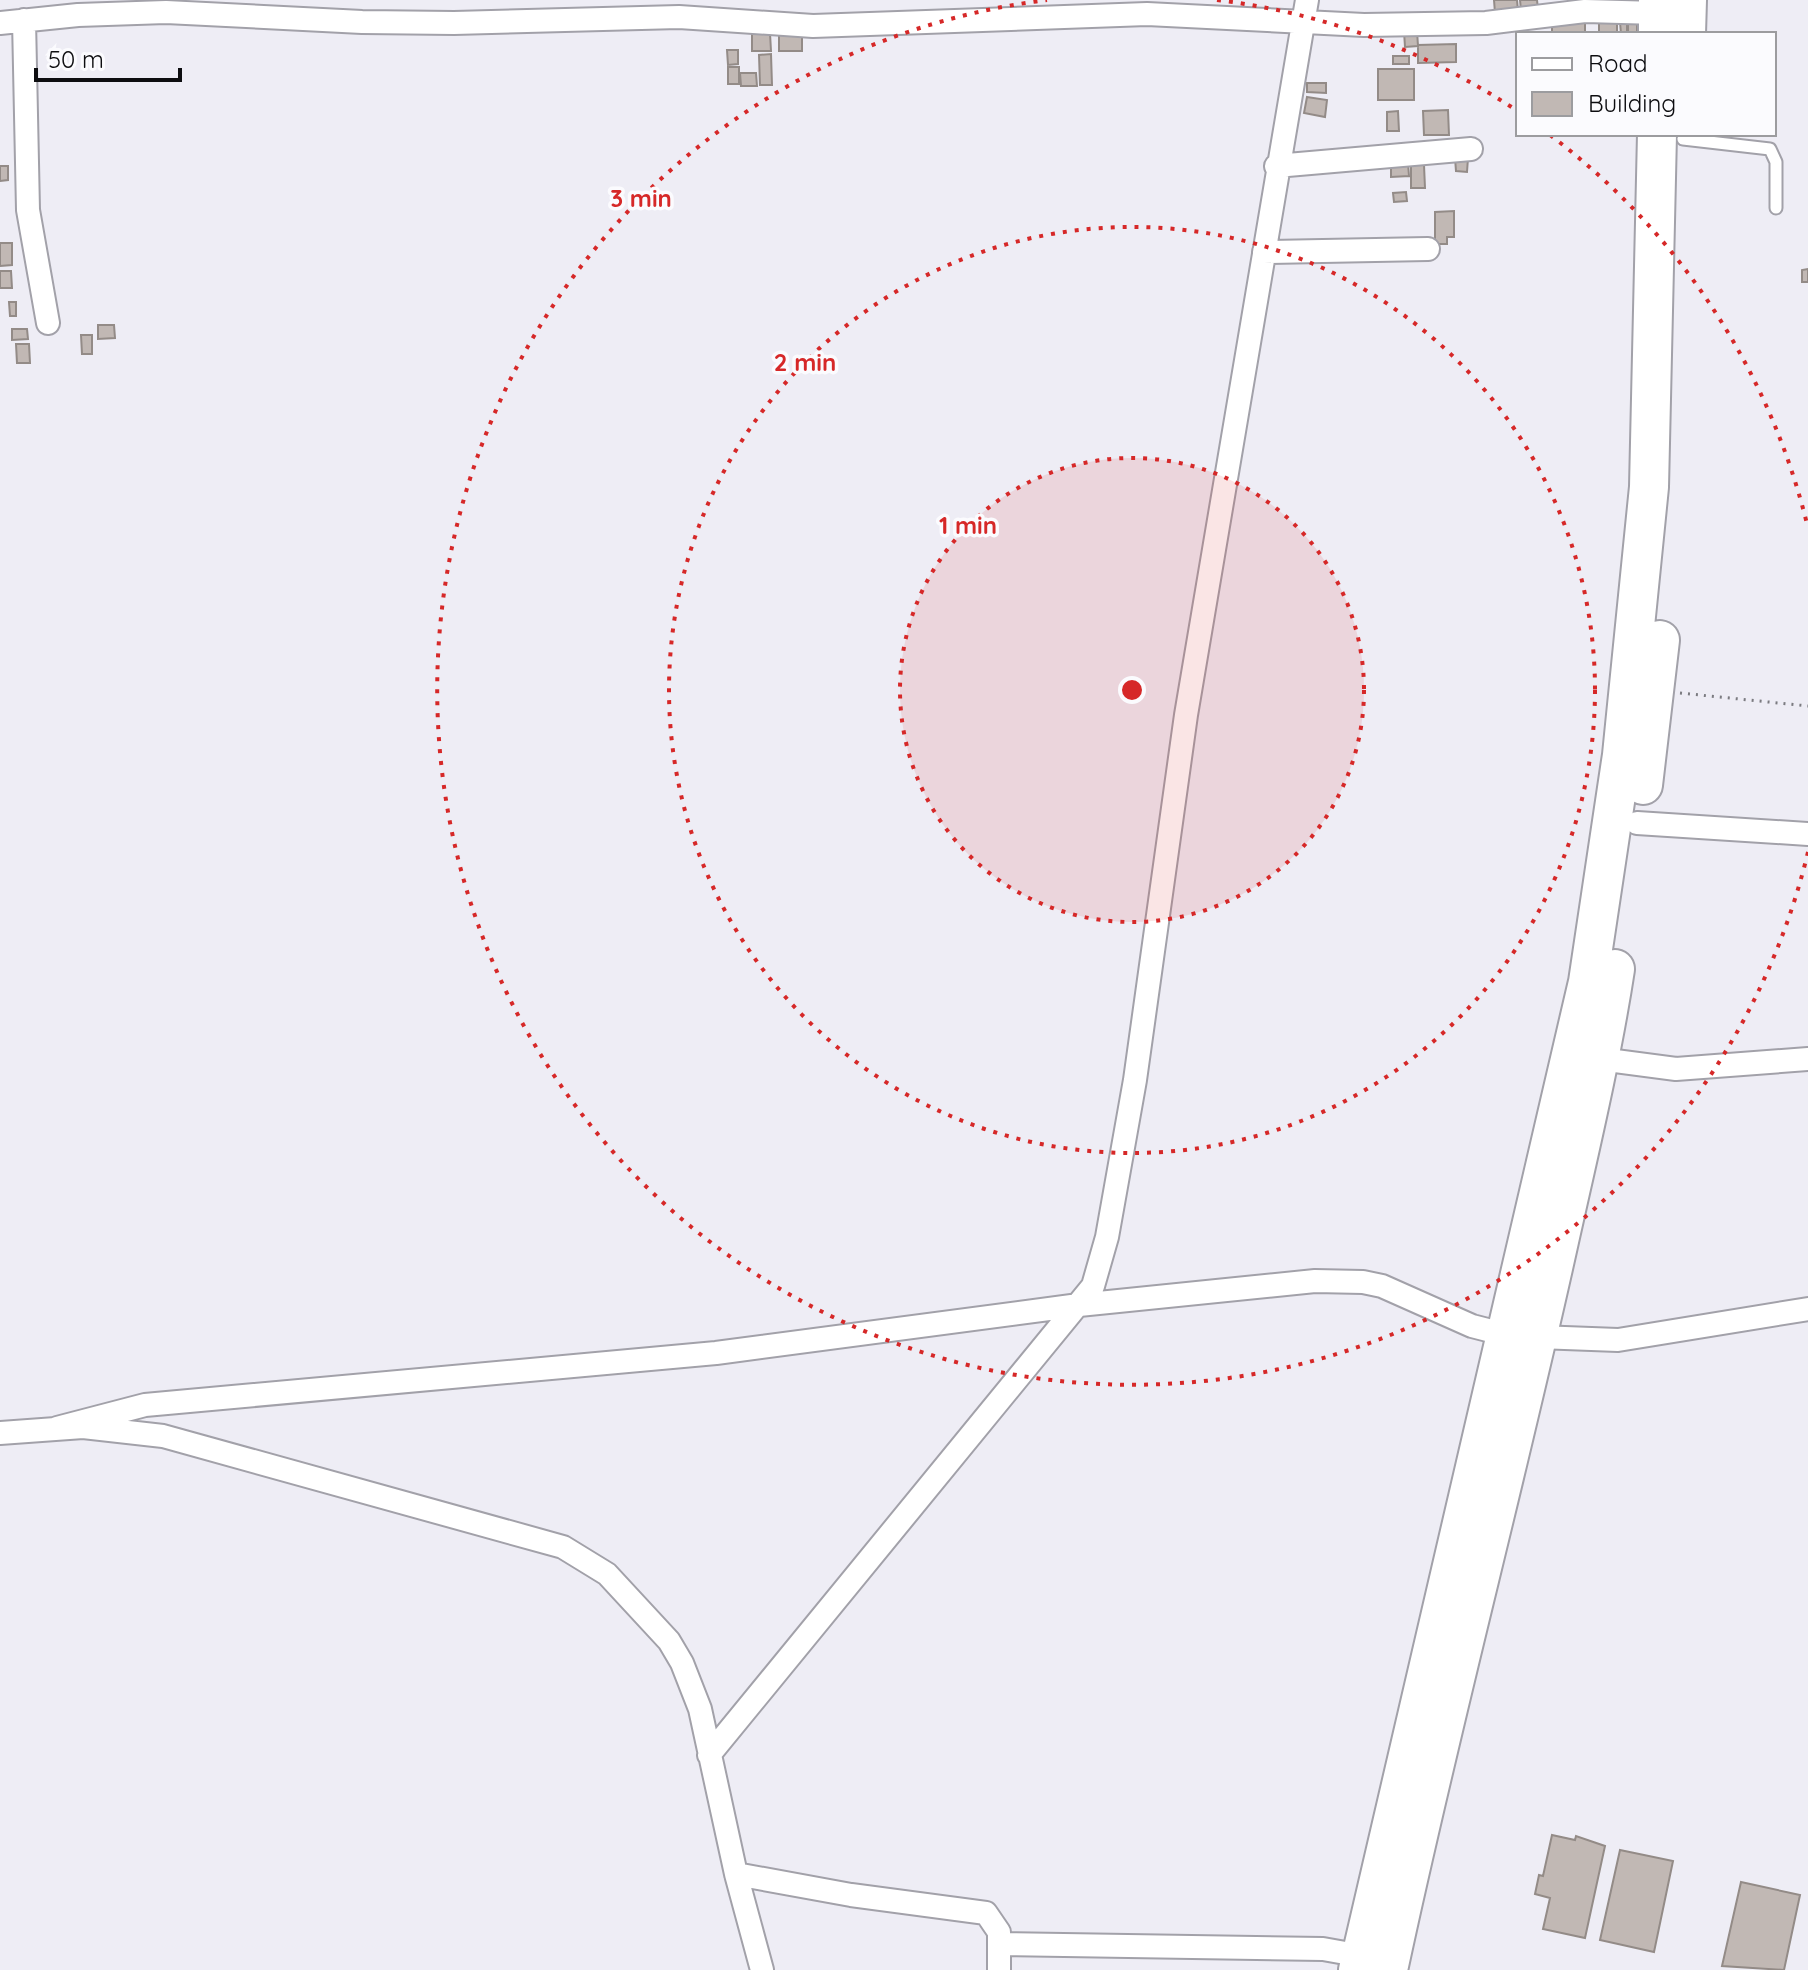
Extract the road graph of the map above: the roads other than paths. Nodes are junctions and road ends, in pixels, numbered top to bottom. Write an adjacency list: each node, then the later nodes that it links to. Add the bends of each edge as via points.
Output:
1 (1307, 0): 5 (street)
2 (1669, 16): 5 (street, via 1585,11 1465,24)
3 (24, 20): 4 (street); 5 (street, via 166,12 454,23 679,17 813,26 1147,14); 12 (street, via 28,210)
4 (0, 23)
5 (1302, 23): 8 (street)
6 (1674, 136): 9 (lane, via 1770,149 1776,162); 13 (highway, via 1680,372 1655,690); 19 (highway, via 1649,487 1622,755 1588,982)
7 (1471, 149): 8 (street)
8 (1276, 166): 11 (street)
9 (1776, 208)
10 (1428, 249): 11 (street)
11 (1264, 252): 17 (street, via 1186,715 1114,1199 1093,1286)
12 (48, 323)
13 (1637, 823): 14 (street); 15 (highway)
14 (1808, 834)
15 (1600, 1059): 16 (street, via 1676,1069); 19 (highway)
16 (1808, 1059)
17 (1079, 1305): 19 (street, via 1270,1284 1363,1282 1484,1331); 20 (street, via 716,1353 145,1405); 22 (street)
18 (1808, 1309): 19 (street, via 1618,1340)
19 (1524, 1327): 25 (highway)
20 (57, 1428): 21 (street); 22 (street, via 108,1427 163,1436 579,1555 607,1574 669,1641 693,1687)
21 (0, 1433)
22 (709, 1755): 23 (street)
23 (736, 1874): 24 (street, via 986,1913 996,1924); 26 (street)
24 (999, 1944): 25 (street, via 1323,1949); 27 (street)
25 (1369, 1965)
26 (762, 1970)
27 (999, 1970)

